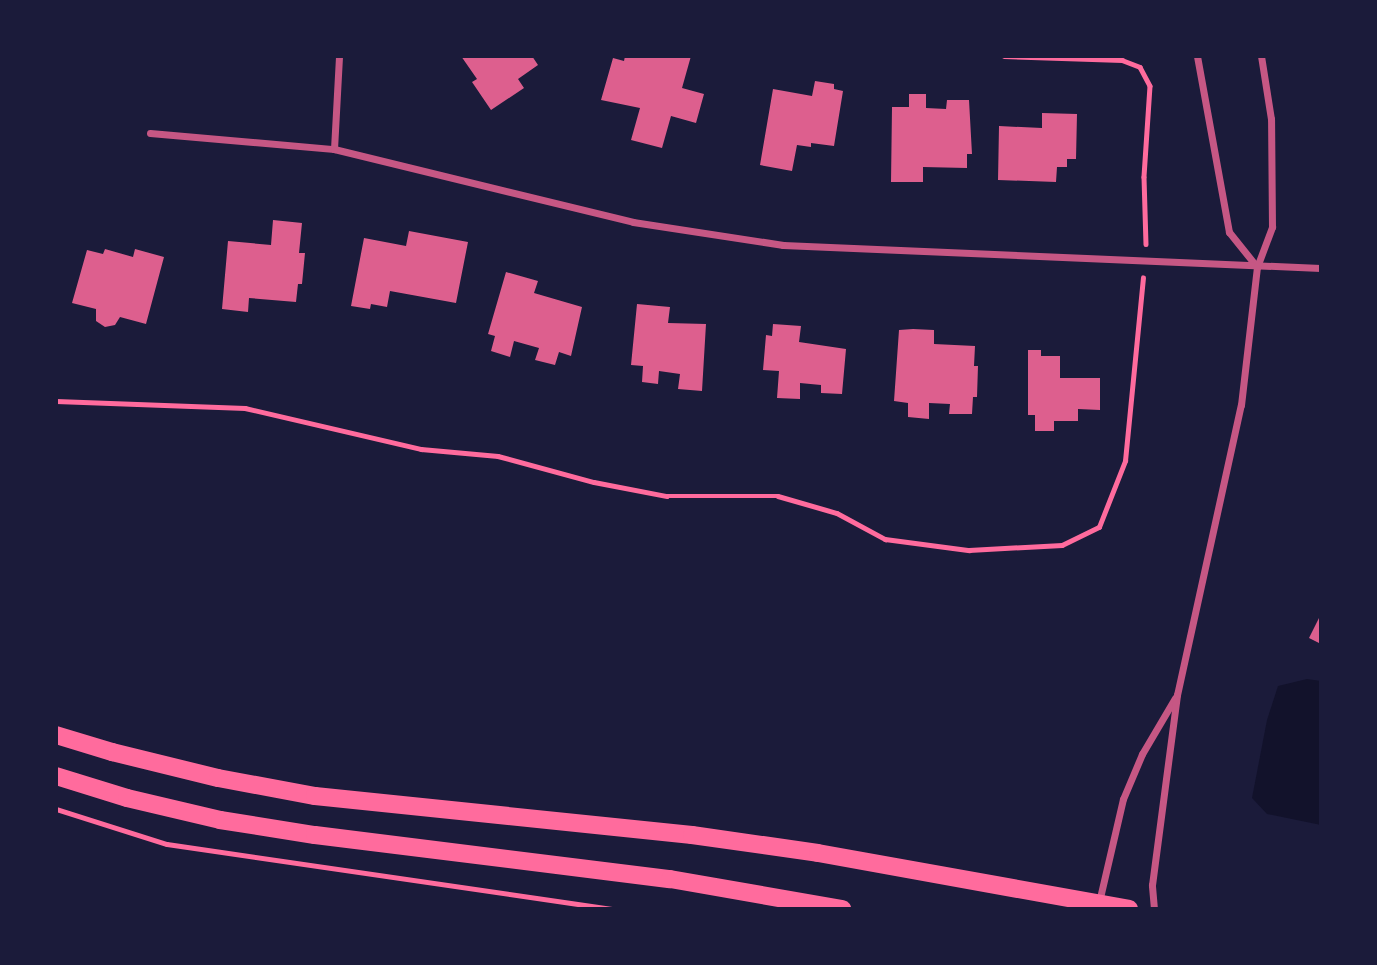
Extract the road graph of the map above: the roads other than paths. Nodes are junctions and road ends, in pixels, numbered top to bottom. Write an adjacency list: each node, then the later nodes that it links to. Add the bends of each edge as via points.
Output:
1 (338, 56): 5 (street)
2 (1197, 56): 6 (street, via 1229,232)
3 (1261, 56): 6 (street, via 1271,119 1273,175 1272,227)
4 (150, 133): 5 (street)
5 (334, 149): 6 (street, via 633,222 783,245)
6 (1257, 267): 7 (street); 8 (street, via 1241,405)
7 (1321, 268)
8 (1177, 695): 11 (street, via 1142,754 1123,799); 14 (street, via 1152,885)
9 (56, 735): 11 (main road, via 165,765 315,796 692,835 818,853)
10 (56, 776): 12 (main road, via 127,799 220,820 670,878)
11 (1098, 906): 13 (main road)
12 (842, 909)
13 (1129, 909)
14 (1154, 909)

